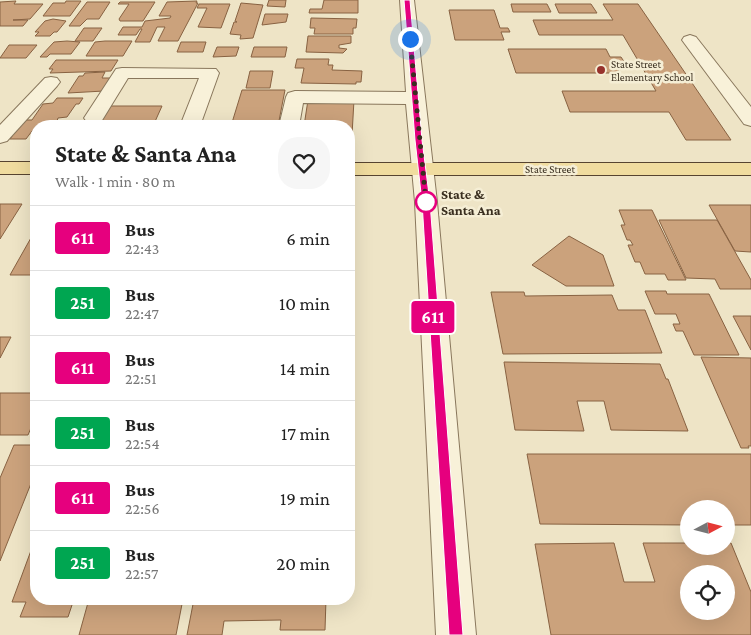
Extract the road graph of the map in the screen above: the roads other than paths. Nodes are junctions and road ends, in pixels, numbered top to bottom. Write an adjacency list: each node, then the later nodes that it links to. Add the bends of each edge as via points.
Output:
1 (407, 0): 4 (street)
2 (690, 40): 8 (street)
3 (51, 82): 9 (street)
4 (416, 98): 7 (street, via 294,97); 13 (street)
5 (94, 118): 6 (street, via 122,73 210,73)
6 (192, 120)
7 (290, 120)
8 (751, 120)
9 (0, 137)
10 (0, 168): 11 (main road)
11 (30, 168)
12 (355, 169): 13 (main road, State Street)
13 (423, 169): 14 (main road, State Street); 15 (street)
14 (751, 169)
15 (456, 635)

